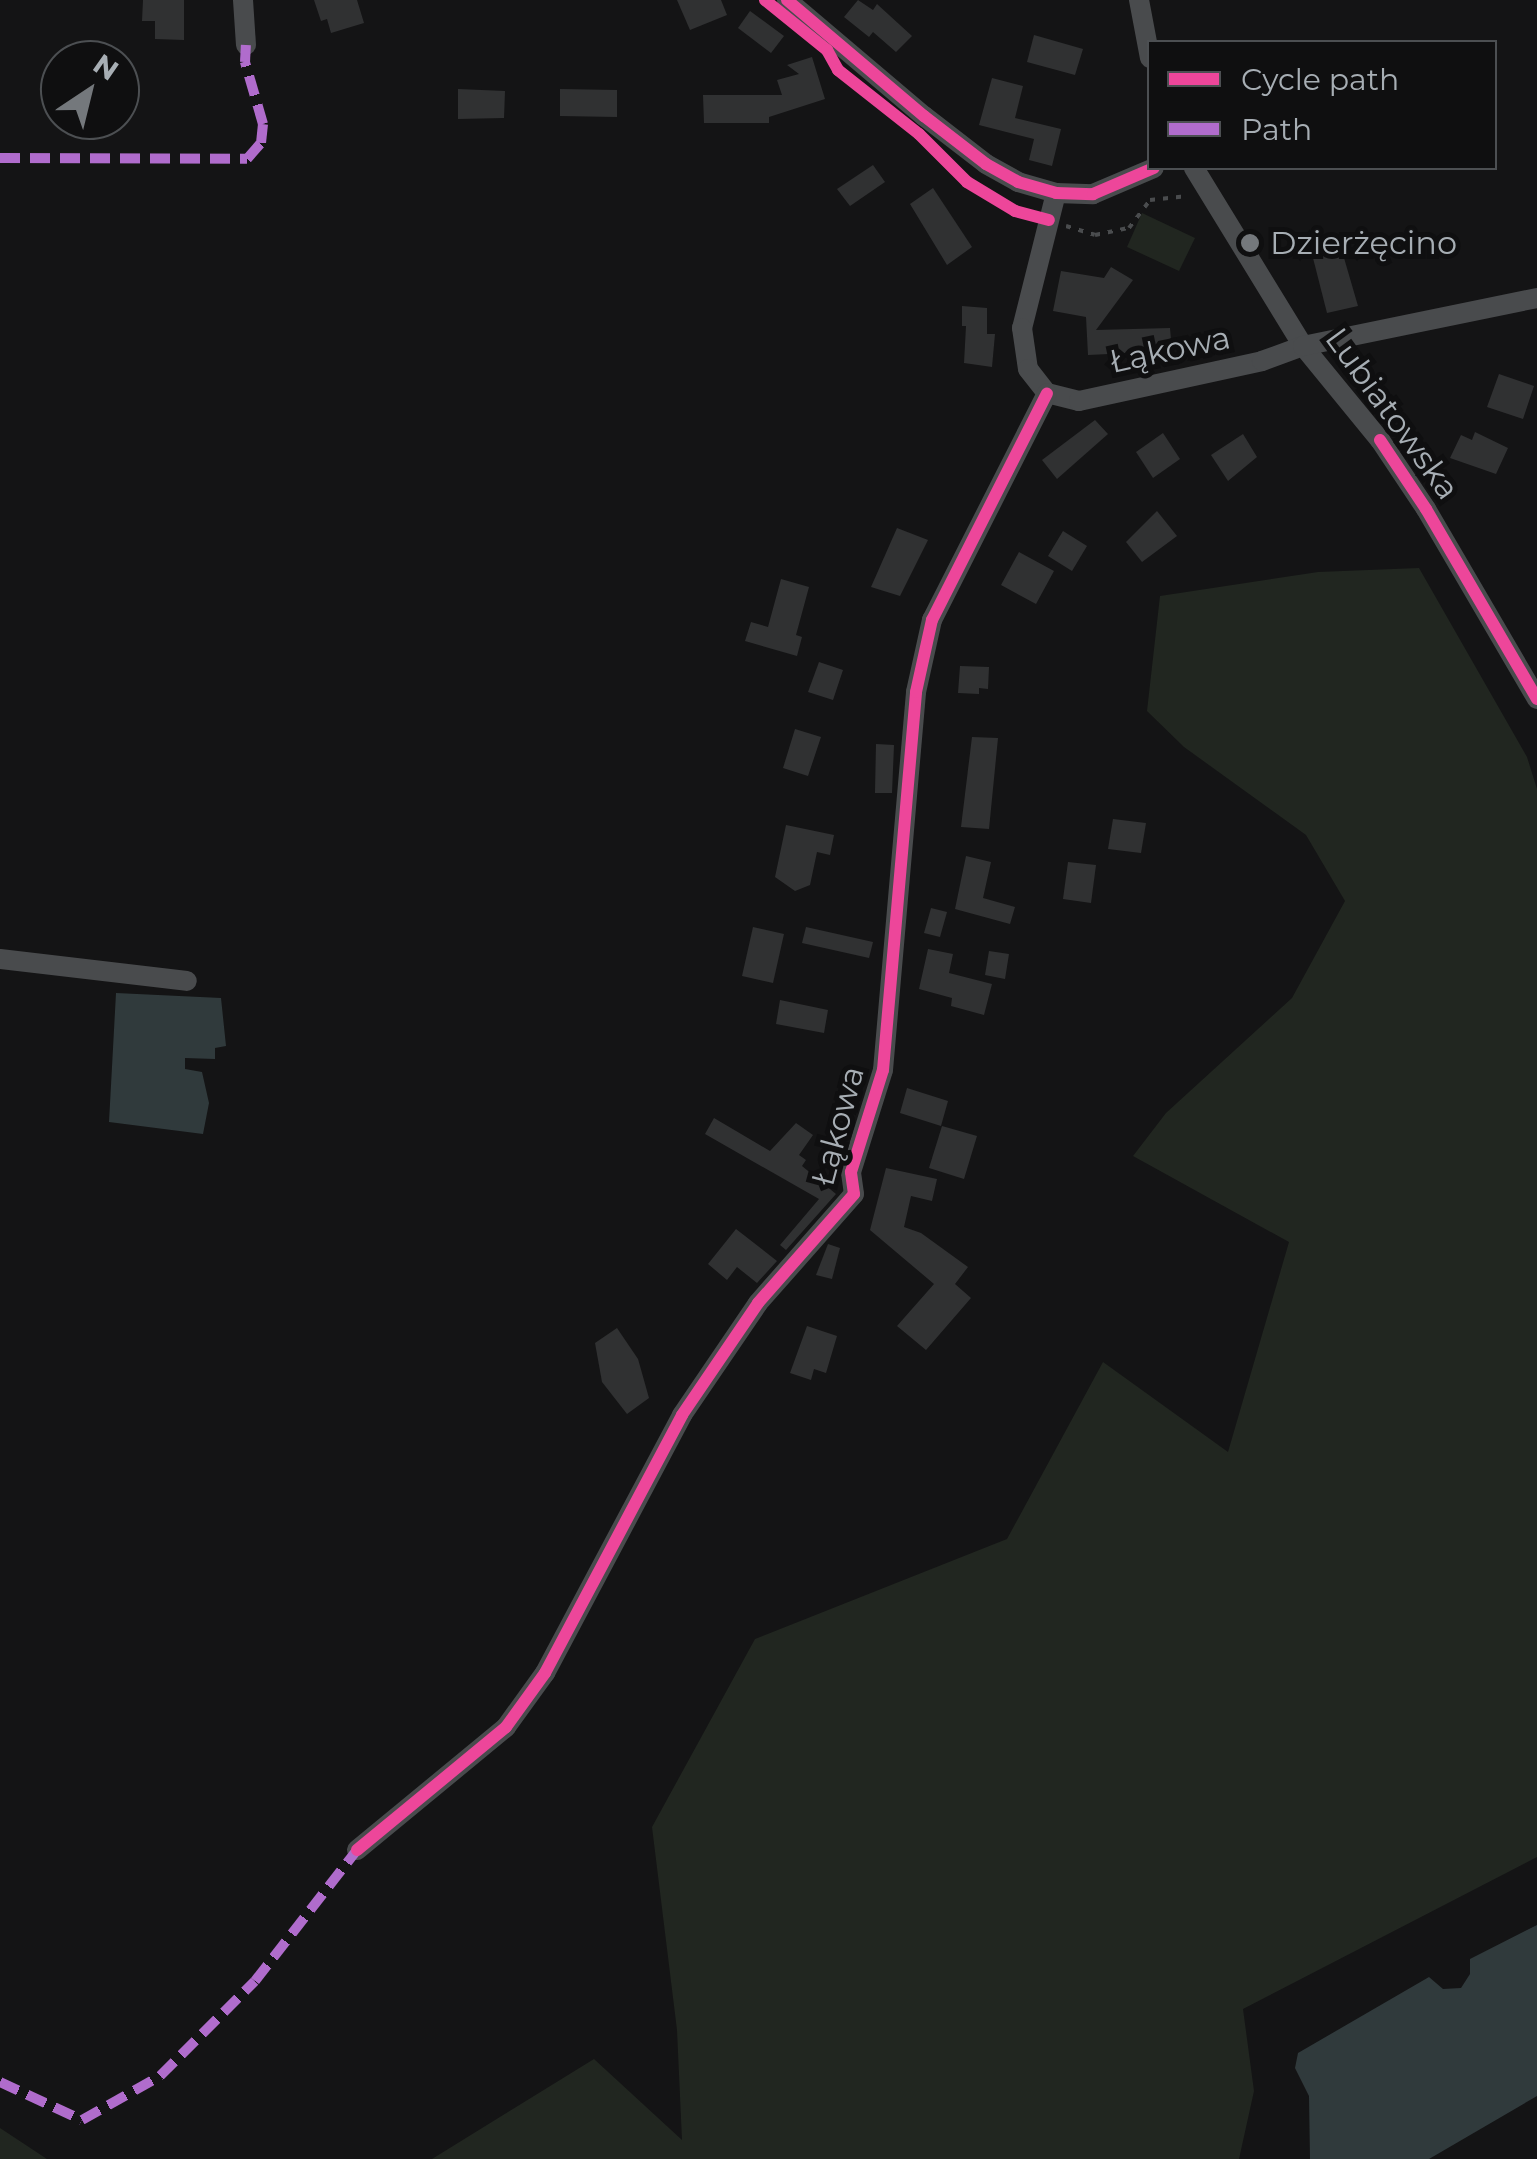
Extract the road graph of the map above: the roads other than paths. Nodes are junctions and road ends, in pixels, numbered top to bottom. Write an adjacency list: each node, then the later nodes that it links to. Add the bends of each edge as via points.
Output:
1 (242, 0): 5 (street)
2 (786, 0): 8 (street, via 986,164)
3 (1139, 0): 4 (street)
4 (1147, 42)
5 (246, 45)
6 (1149, 170): 8 (street, via 1093,194)
7 (1195, 170): 10 (street, Lubiatowska)
8 (1056, 193): 11 (street, via 1022,328 1028,369)
9 (1537, 298): 10 (street, Łąkowa)
10 (1303, 346): 11 (street, Łąkowa, via 1262,362 1079,402); 12 (street, Lubiatowska, via 1426,509)
11 (1047, 394): 15 (street, Łąkowa, via 932,620 916,692 883,1070 854,1160 854,1194 758,1303 682,1415 545,1673 506,1727)
12 (1537, 698)
13 (0, 959): 14 (street)
14 (187, 981)
15 (356, 1850)

